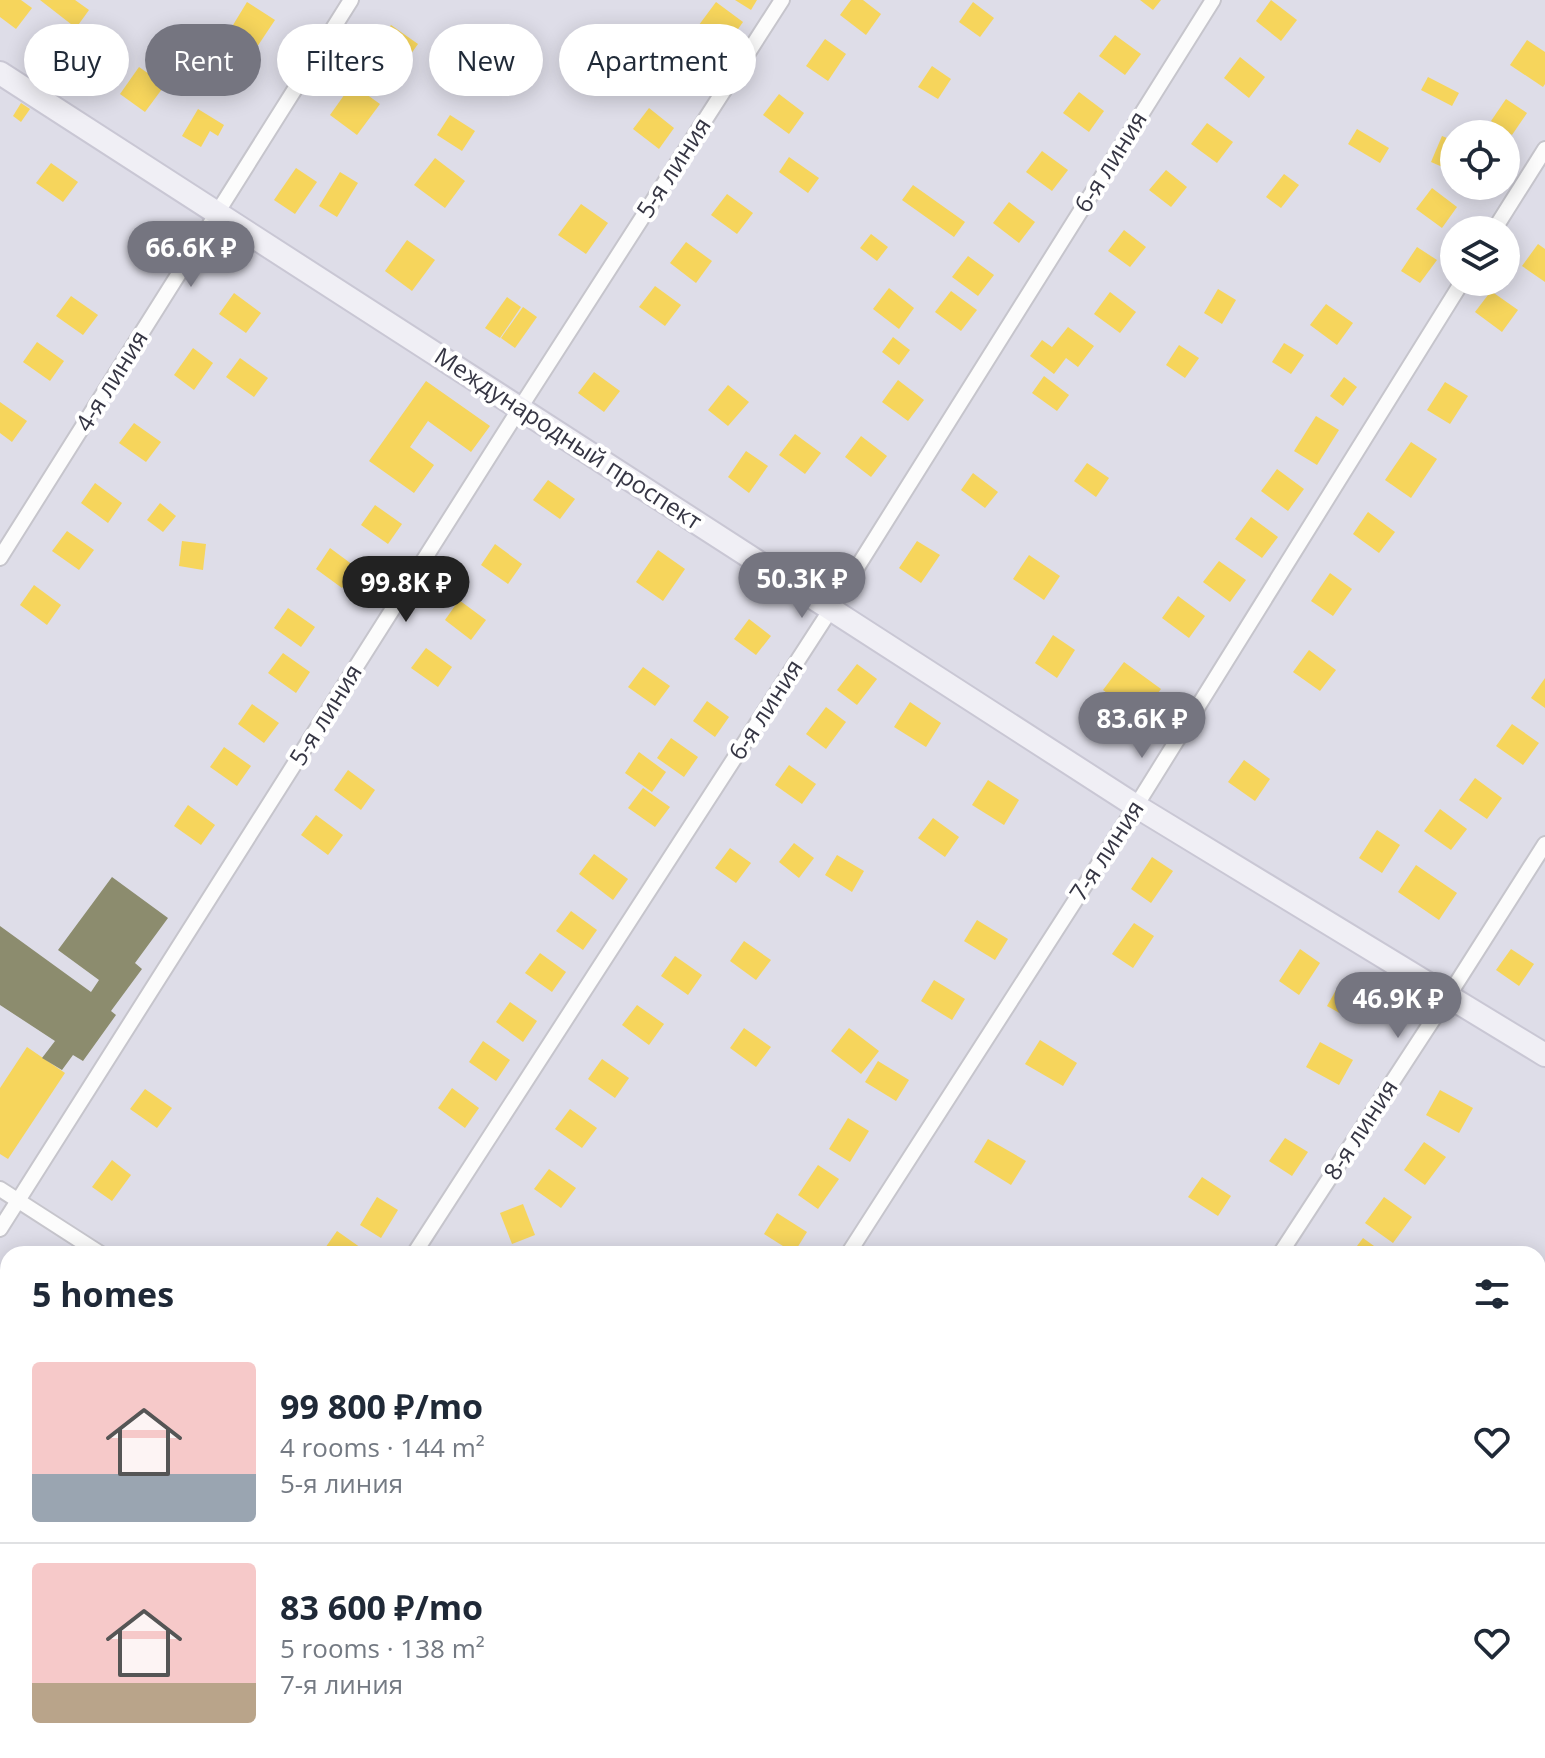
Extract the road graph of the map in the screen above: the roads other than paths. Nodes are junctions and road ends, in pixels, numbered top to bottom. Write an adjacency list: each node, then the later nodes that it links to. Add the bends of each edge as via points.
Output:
1 (351, 0): 6 (street, 4-я линия)
2 (782, 0): 9 (street, 5-я линия)
3 (1213, 0): 11 (street, 6-я линия)
4 (0, 73): 6 (street, Международный проспект)
5 (1545, 149): 7 (street)
6 (217, 213): 9 (street, Международный проспект); 10 (street, 4-я линия)
7 (1503, 216)
8 (1453, 296): 12 (street, 7-я линия)
9 (520, 408): 11 (street, Международный проспект); 17 (street, 5-я линия)
10 (0, 558)
11 (831, 609): 12 (street, Международный проспект); 20 (street, 6-я линия)
12 (1136, 806): 14 (street, Международный проспект); 21 (street, 7-я линия)
13 (1545, 844): 14 (street, 8-я линия)
14 (1449, 995): 15 (street, Международный проспект); 22 (street, 8-я линия)
15 (1545, 1055)
16 (0, 1189): 17 (street)
17 (18, 1200): 18 (street, 5-я линия); 19 (street)
18 (0, 1229)
19 (89, 1246)
20 (419, 1246)
21 (853, 1246)
22 (1285, 1246)

